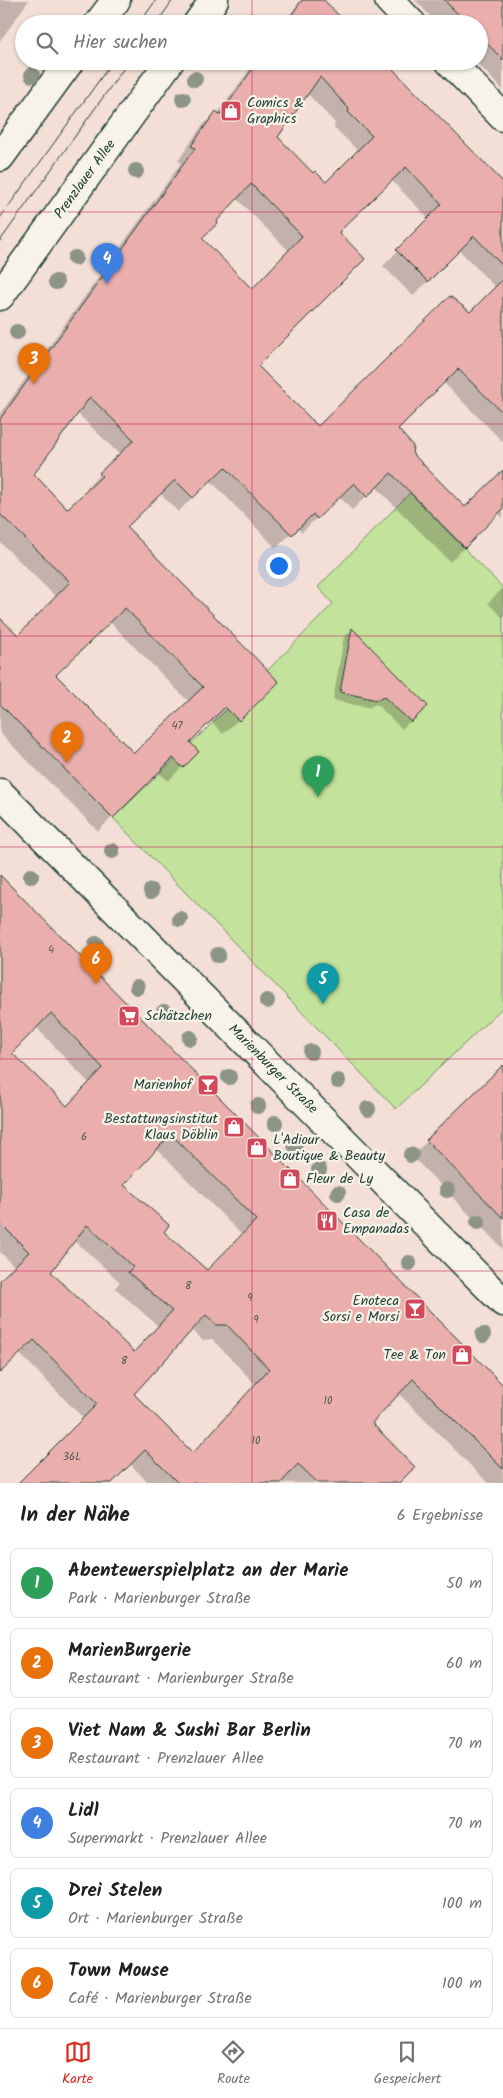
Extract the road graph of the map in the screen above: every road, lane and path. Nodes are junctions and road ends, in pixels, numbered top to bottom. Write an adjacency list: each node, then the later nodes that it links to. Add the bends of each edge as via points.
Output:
1 (116, 0): 4 (street)
2 (214, 0): 5 (street)
3 (389, 0): 6 (street)
4 (105, 15)
5 (203, 15)
6 (403, 15)
7 (63, 70): 11 (street)
8 (163, 70): 12 (street, Prenzlauer Allee)
9 (458, 70): 10 (street)
10 (503, 117)
11 (0, 157)
12 (0, 296)
13 (0, 793): 14 (street, Marienburger Straße)
14 (503, 1302)

